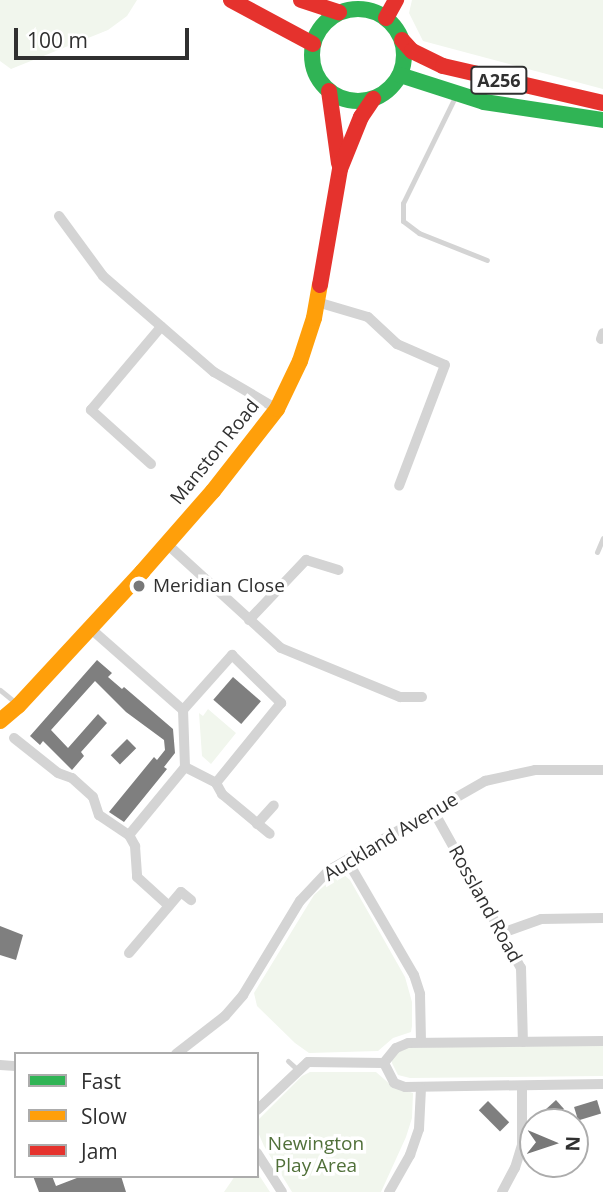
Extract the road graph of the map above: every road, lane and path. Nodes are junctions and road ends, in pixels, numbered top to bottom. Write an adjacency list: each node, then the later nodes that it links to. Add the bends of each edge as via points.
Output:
1 (231, 0): 7 (main road)
2 (301, 0): 4 (main road)
3 (396, 0): 5 (main road)
4 (339, 12): 5 (main road, via 363,8); 7 (main road, via 322,25)
5 (386, 18): 6 (main road)
6 (402, 40): 8 (main road); 12 (main road, A256, via 412,51 443,66)
7 (313, 44): 9 (main road, via 314,70)
8 (400, 75): 10 (main road, A256); 11 (main road)
9 (329, 91): 11 (main road, via 345,99); 14 (main road, Manston Road)
10 (456, 95): 13 (main road, A256); 16 (lane, via 403,203 403,221 419,233)
11 (373, 99): 14 (main road, Manston Road)
12 (603, 103)
13 (603, 120)
14 (340, 169): 17 (main road, Manston Road)
15 (59, 216): 18 (street, via 103,276)
16 (486, 260)
17 (317, 302): 19 (main road, Manston Road, via 300,361); 21 (street, via 368,317 397,344 445,365)
18 (161, 327): 19 (street, via 214,372); 20 (street, via 91,411)
19 (277, 409): 23 (main road, Manston Road)
20 (151, 464)
21 (398, 486)
22 (603, 538): 24 (lane)
23 (167, 544): 26 (street); 27 (main road, Manston Road)
24 (597, 552)
25 (339, 570): 26 (street, via 306,560)
26 (249, 620): 29 (street, via 281,648 400,697)
27 (91, 629): 30 (main road, Manston Road); 31 (street)
28 (0, 690): 30 (lane)
29 (422, 697)
30 (18, 706): 32 (main road, Manston Road); 33 (main road, Manston Road)
31 (183, 710): 34 (street); 36 (street, via 232,655 281,704)
32 (0, 721)
33 (7, 736): 41 (street, via 72,778 93,797 99,815)
34 (185, 767): 36 (street); 41 (street)
35 (603, 770): 38 (street, Auckland Avenue, via 508,774 485,781)
36 (216, 783): 39 (street, via 222,794)
37 (274, 805): 39 (street)
38 (434, 812): 42 (street, Auckland Avenue); 46 (street, Rossland Road)
39 (257, 824): 40 (street)
40 (270, 834)
41 (129, 835): 44 (street, via 135,846 137,877)
42 (347, 860): 50 (street, via 414,975 420,994); 51 (street, Auckland Avenue, via 329,870 300,901 243,995 225,1016)
43 (191, 900): 44 (street, via 181,892)
44 (169, 906): 47 (street)
45 (603, 918): 46 (street, via 541,919)
46 (502, 933): 48 (street, Rossland Road, via 521,968)
47 (130, 953)
48 (523, 1041): 49 (street); 50 (street)
49 (603, 1041)
50 (421, 1042): 53 (street, via 396,1048)
51 (179, 1052)
52 (288, 1062): 54 (lane)
53 (384, 1063): 54 (street, via 308,1062); 57 (street, via 394,1083)
54 (299, 1071): 58 (street)
55 (603, 1084): 56 (street)
56 (522, 1087): 57 (street); 62 (street, via 522,1145)
57 (421, 1088): 61 (street, via 419,1129)
58 (259, 1108)
59 (259, 1156): 60 (street)
60 (282, 1192)
61 (389, 1192)
62 (502, 1192)

